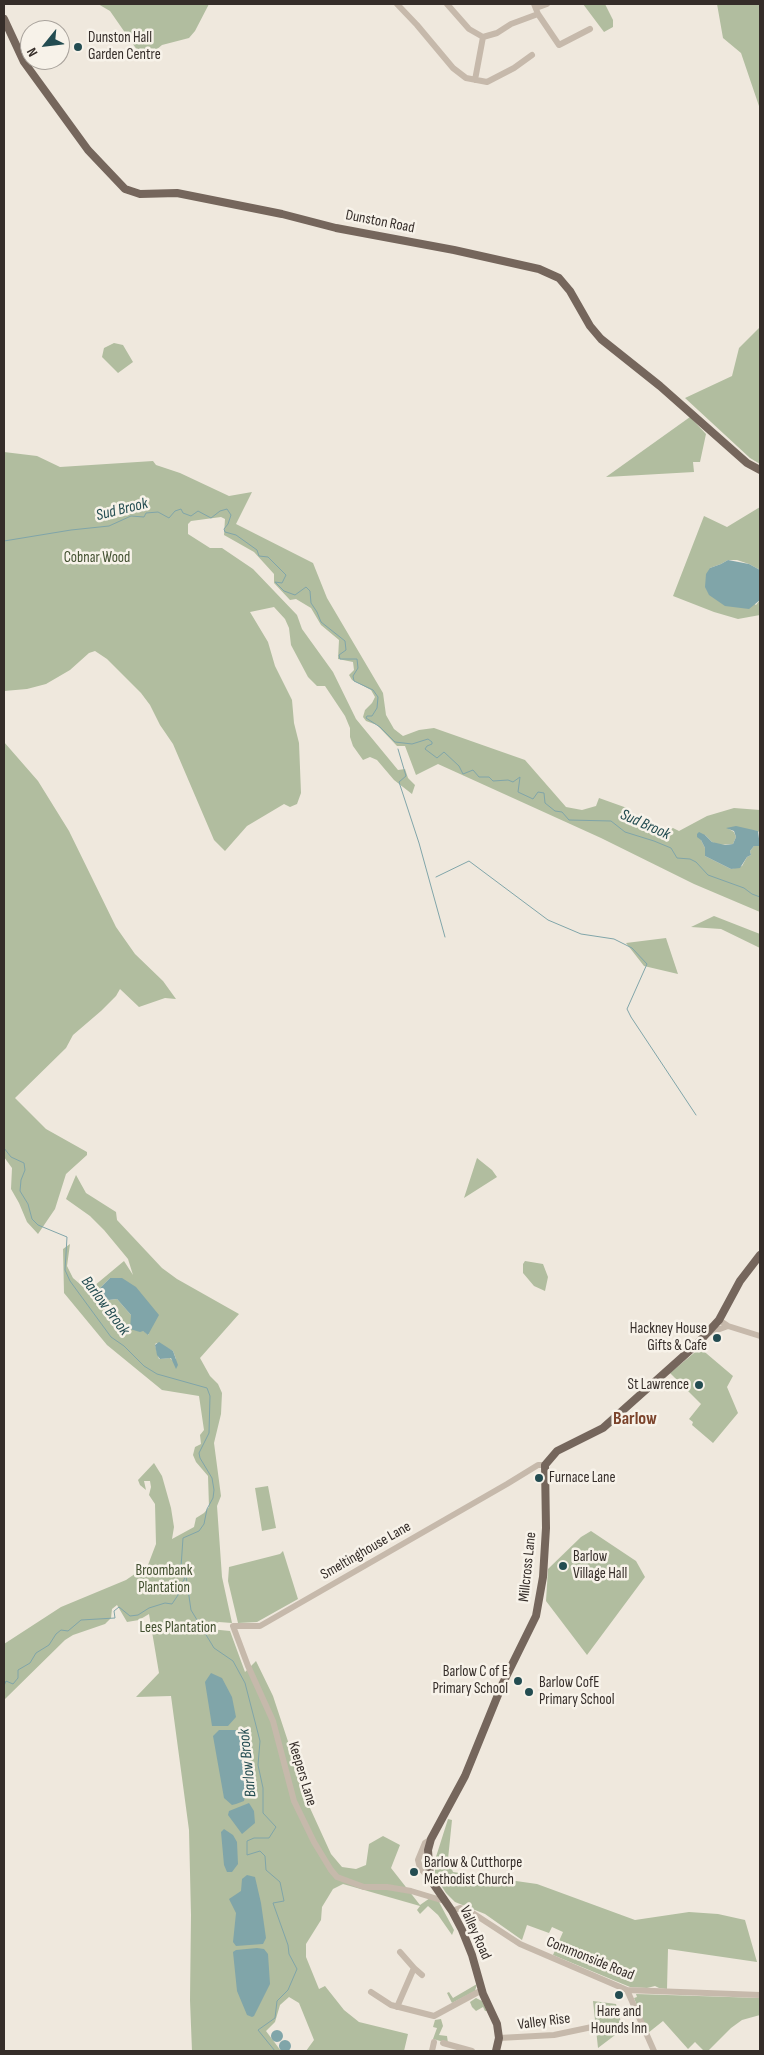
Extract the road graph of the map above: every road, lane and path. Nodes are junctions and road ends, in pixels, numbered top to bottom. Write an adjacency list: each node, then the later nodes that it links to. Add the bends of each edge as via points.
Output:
1 (447, 4): 7 (street, via 469,29)
2 (546, 4): 4 (street)
3 (400, 5): 9 (street, via 454,68 466,78)
4 (536, 9): 6 (street, via 559,45); 7 (street, via 497,33)
5 (4, 19): 10 (main road, Dunston Road, via 24,62 88,150 125,189 140,194 177,193 282,214 510,263 559,278 601,339 747,463)
6 (590, 29)
7 (483, 37): 9 (street)
8 (532, 55): 9 (street, via 487,82)
9 (475, 80)
10 (760, 470)
11 (760, 1255): 12 (main road, via 740,1281)
12 (719, 1320): 13 (street); 14 (main road)
13 (728, 1326): 14 (street); 15 (street)
14 (706, 1334): 16 (main road, via 603,1428 557,1451)
15 (760, 1336)
16 (545, 1465): 17 (street, Smeltinghouse Lane, via 538,1464 260,1626); 18 (main road, Millcross Lane, via 546,1528 538,1608)
17 (233, 1626): 19 (street, Keepers Lane, via 273,1721 294,1801 331,1870 337,1877 364,1888 387,1887 441,1900)
18 (465, 1776): 19 (main road, Valley Road, via 431,1839 430,1879)
19 (444, 1898): 20 (main road, Valley Road)
20 (452, 1911): 24 (main road, Valley Road, via 472,1955); 25 (street, Commonside Road, via 468,1910 520,1944)
21 (400, 1952): 22 (street)
22 (414, 1968): 23 (street); 28 (street)
23 (422, 1975)
24 (482, 1990): 28 (street, via 434,2016); 30 (main road, Valley Road, via 497,2024)
25 (628, 1990): 27 (street, Commonside Road); 36 (street)
26 (371, 1992): 28 (street)
27 (760, 1995)
28 (397, 2007)
29 (592, 2027): 30 (street, Valley Rise, via 554,2035)
30 (499, 2038): 35 (main road, Valley Road)
31 (434, 2042): 33 (street)
32 (443, 2043): 34 (street)
33 (432, 2051)
34 (472, 2051)
35 (496, 2051)
36 (654, 2051)

